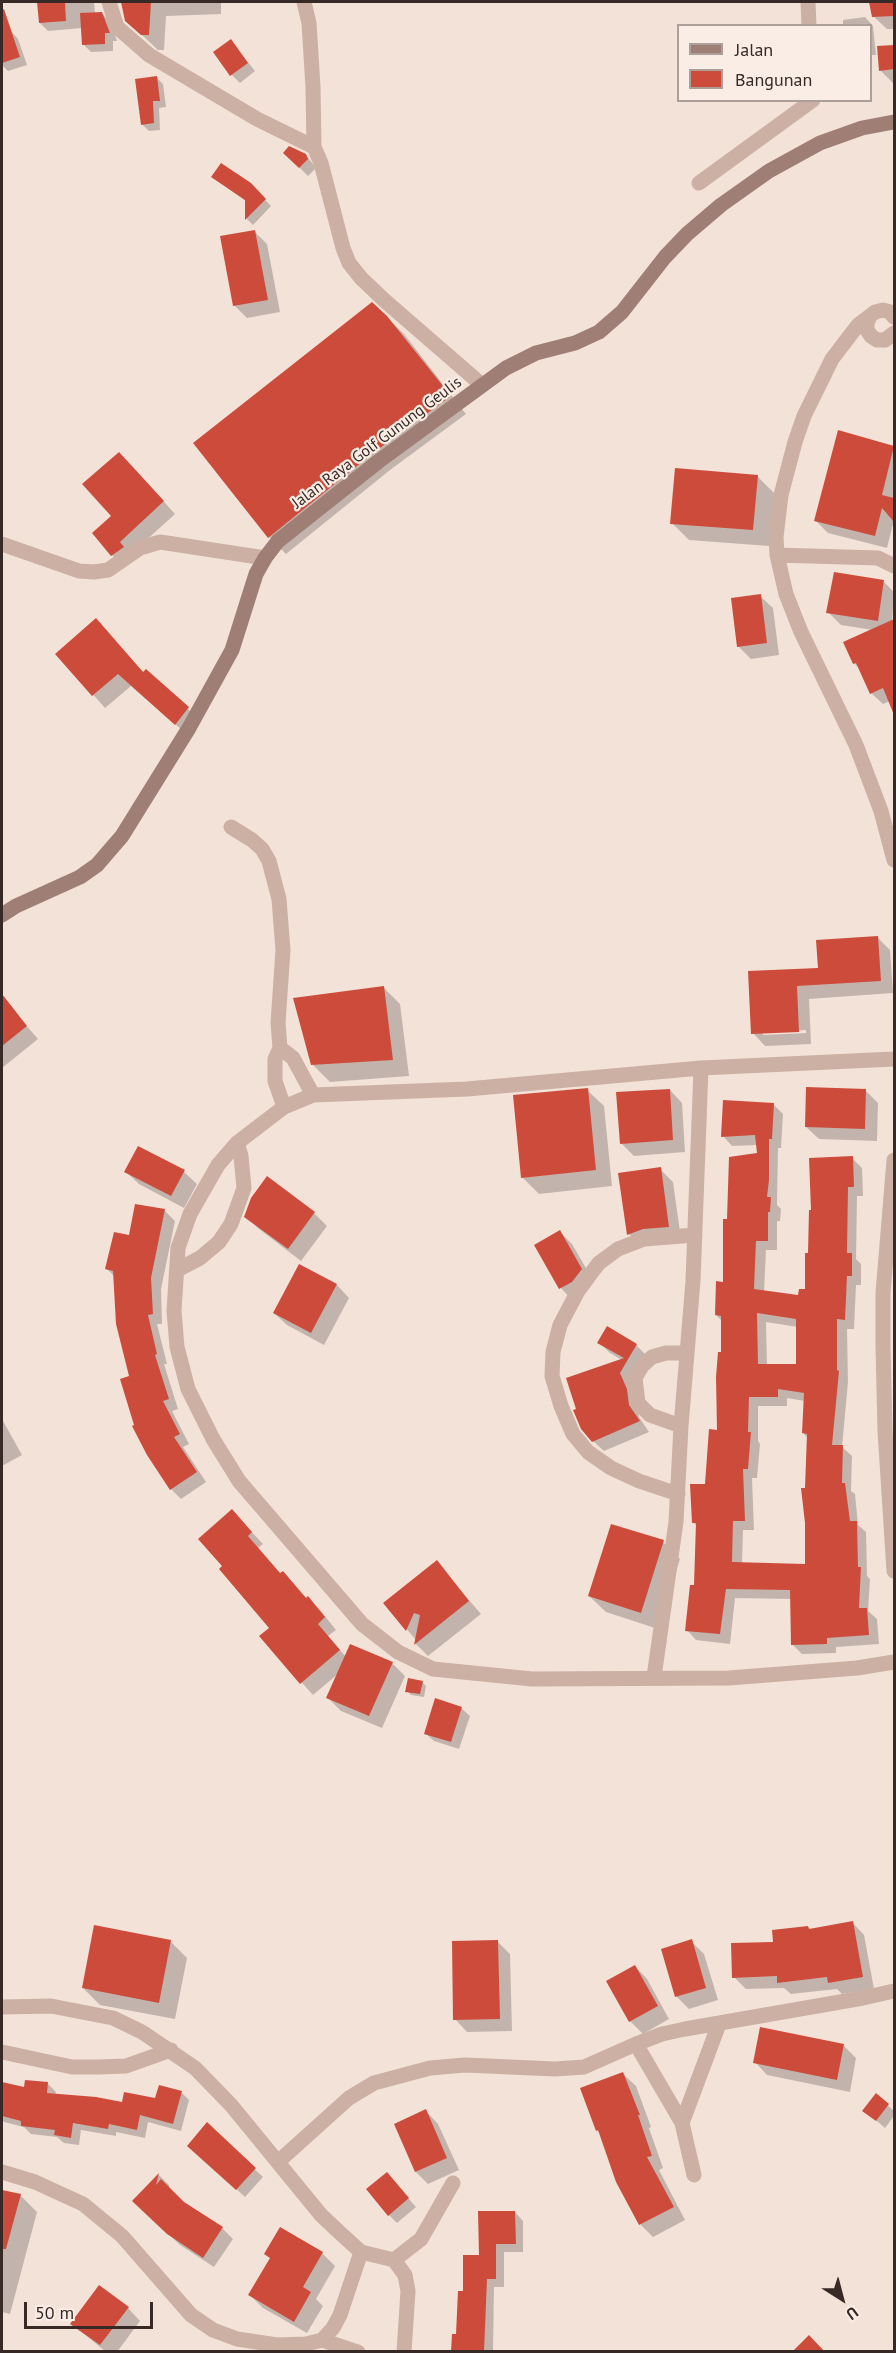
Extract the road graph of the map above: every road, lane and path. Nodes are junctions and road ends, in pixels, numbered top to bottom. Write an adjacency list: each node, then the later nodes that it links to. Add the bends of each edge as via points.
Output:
1 (109, 2): 7 (street, via 117,27 149,55 256,119)
2 (304, 2): 7 (street, via 309,23)
3 (808, 2): 4 (street)
4 (809, 24)
5 (810, 102): 8 (street)
6 (894, 122): 12 (main road, Jalan Raya Golf Gunung Geulis, via 820,143 769,171 687,234 622,312 599,332 536,353)
7 (314, 147): 12 (street, via 349,263 384,300)
8 (699, 183)
9 (893, 311): 10 (street, via 883,310)
10 (870, 316): 11 (street, via 867,330 871,336 885,340); 14 (street, via 838,350 804,416 781,495)
11 (894, 333)
12 (482, 385): 15 (main road, Jalan Raya Golf Gunung Geulis, via 278,541)
13 (2, 544): 15 (street, via 94,572 108,570 140,548 160,542)
14 (777, 555): 16 (street, via 878,558); 18 (street, via 786,594 801,632 856,745 881,811)
15 (265, 558): 19 (main road, Jalan Raya Golf Gunung Geulis, via 256,574 232,650 128,828 97,865 80,877)
16 (894, 566)
17 (231, 827): 20 (street, via 262,849 279,899 283,950)
18 (894, 861)
19 (2, 915)
20 (280, 1048): 23 (street, via 294,1058); 24 (street, via 275,1059 275,1081)
21 (894, 1059): 22 (street)
22 (701, 1068): 23 (street, via 508,1086); 27 (street)
23 (313, 1095): 24 (street)
24 (284, 1107): 25 (street)
25 (237, 1143): 28 (street, via 218,1165 190,1214 178,1248); 28 (street, via 244,1188 231,1224 219,1242)
26 (894, 1160): 32 (street, via 883,1293 885,1431)
27 (695, 1235): 29 (street); 31 (street, via 644,1239 618,1249 599,1263 569,1307 553,1352 552,1376 561,1406 573,1434 588,1452 611,1468)
28 (177, 1270): 34 (street, via 177,1347 198,1410 239,1481 362,1624 398,1652 433,1669 532,1679)
29 (686, 1353): 30 (street); 30 (street, via 652,1358 635,1378 638,1403 650,1415)
30 (681, 1426): 31 (street)
31 (678, 1494): 34 (street)
32 (894, 1571)
33 (894, 1662): 34 (street, via 729,1678)
34 (654, 1677)
35 (894, 1991): 37 (street)
36 (2, 2007): 39 (street, via 51,2006 112,2018)
37 (718, 2024): 38 (street, via 662,2034); 41 (street)
38 (636, 2044): 41 (street); 42 (street, via 584,2067 465,2065 430,2068 374,2082 349,2098)
39 (171, 2050): 40 (street, via 126,2066 99,2067 72,2067); 42 (street, via 224,2097)
40 (2, 2052)
41 (682, 2123): 44 (street)
42 (279, 2161): 46 (street, via 321,2215)
43 (2, 2172): 48 (street, via 35,2181 83,2204 122,2236 191,2315 213,2330 237,2339 277,2345)
44 (694, 2175)
45 (453, 2183): 47 (street, via 421,2239)
46 (361, 2252): 47 (street); 48 (street, via 340,2315)
47 (394, 2260): 50 (street, via 405,2275 408,2290)
48 (322, 2340): 49 (street)
49 (358, 2352)
50 (404, 2352)

